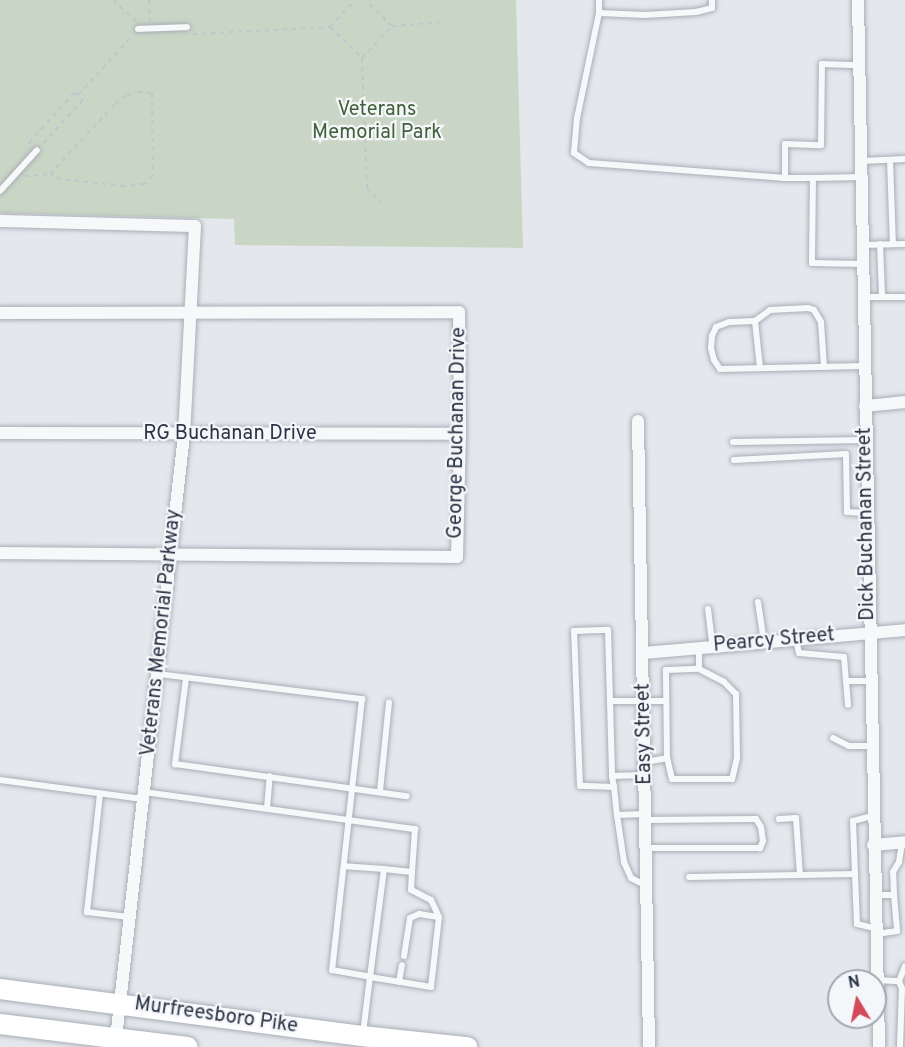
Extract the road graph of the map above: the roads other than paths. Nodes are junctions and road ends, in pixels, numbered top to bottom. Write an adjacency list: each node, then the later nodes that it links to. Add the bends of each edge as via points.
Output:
1 (599, 0): 4 (lane)
2 (712, 0): 4 (lane, via 712,8 696,12)
3 (858, 0): 7 (street, Dick Buchanan Street)
4 (599, 13): 13 (lane, via 576,118 574,153 589,163)
5 (187, 27): 6 (lane)
6 (144, 29)
7 (859, 65): 11 (street, Dick Buchanan Street); 13 (lane, via 822,64 821,145 785,144)
8 (37, 150): 15 (lane)
9 (905, 159): 10 (lane)
10 (890, 160): 11 (lane); 19 (lane)
11 (861, 161): 12 (street, Dick Buchanan Street)
12 (861, 177): 14 (lane); 20 (street, Dick Buchanan Street)
13 (785, 178): 14 (lane)
14 (813, 178): 21 (lane, via 812,263)
15 (0, 191)
16 (0, 221): 26 (street, Veterans Memorial Parkway, via 195,226)
17 (905, 243): 19 (lane)
18 (880, 244): 19 (lane); 20 (lane); 23 (lane)
19 (893, 244)
20 (862, 245): 21 (street, Dick Buchanan Street)
21 (863, 264): 22 (street, Dick Buchanan Street)
22 (863, 297): 23 (lane); 28 (street, Dick Buchanan Street)
23 (882, 297): 24 (lane)
24 (905, 297)
25 (0, 313): 26 (street, George Buchanan Drive)
26 (192, 314): 35 (street, George Buchanan Drive, via 459,312); 36 (street, Veterans Memorial Parkway)
27 (755, 321): 29 (lane); 29 (lane, via 729,321 716,327 711,348 720,369); 30 (lane, via 770,310 814,310 821,322)
28 (865, 366): 30 (lane); 32 (street, Dick Buchanan Street)
29 (760, 368): 30 (lane)
30 (824, 368)
31 (905, 402): 32 (street)
32 (865, 406): 37 (street, Dick Buchanan Street)
33 (638, 421): 51 (street, Easy Street)
34 (0, 433): 36 (street, RG Buchanan Drive)
35 (460, 434): 36 (street, RG Buchanan Drive); 42 (street, George Buchanan Drive, via 457,557)
36 (184, 435): 42 (street, Veterans Memorial Parkway)
37 (866, 440): 38 (lane); 40 (street, Dick Buchanan Street)
38 (733, 442)
39 (734, 460): 40 (lane, via 846,454 847,512)
40 (867, 513): 46 (street, Dick Buchanan Street)
41 (0, 553): 42 (street, George Buchanan Drive)
42 (171, 555): 53 (street, Veterans Memorial Parkway)
43 (758, 602): 48 (lane)
44 (708, 609): 49 (lane)
45 (905, 630): 46 (street, Pearcy Street)
46 (869, 633): 47 (street, Pearcy Street); 56 (street, Dick Buchanan Street)
47 (796, 639): 48 (street, Pearcy Street); 55 (lane, via 799,653 844,657)
48 (764, 642): 49 (street, Pearcy Street)
49 (713, 647): 50 (street, Pearcy Street)
50 (699, 648): 51 (street, Pearcy Street); 52 (lane)
51 (644, 653): 57 (street, Easy Street)
52 (699, 669): 59 (lane, via 666,670); 64 (lane, via 724,682 736,694 737,758 732,779 672,779)
53 (157, 674): 54 (lane); 73 (street, Veterans Memorial Parkway)
54 (186, 678): 66 (lane, via 175,764); 69 (lane, via 362,699)
55 (846, 681): 56 (lane); 61 (lane)
56 (870, 681): 63 (street, Dick Buchanan Street)
57 (645, 699): 58 (lane); 59 (lane); 65 (street, Easy Street)
58 (610, 700): 67 (lane); 70 (lane, via 608,630 574,631 580,786)
59 (666, 701): 64 (lane)
60 (389, 702): 71 (lane)
61 (848, 705)
62 (833, 738): 63 (lane, via 849,746)
63 (871, 746): 77 (street, Dick Buchanan Street)
64 (667, 758): 65 (lane)
65 (646, 769): 67 (lane); 78 (street, Easy Street)
66 (270, 776): 69 (lane); 75 (lane)
67 (612, 776): 70 (lane)
68 (0, 780): 72 (lane)
69 (353, 787): 71 (lane); 79 (lane)
70 (614, 787): 76 (lane)
71 (380, 791): 74 (lane)
72 (100, 794): 73 (lane); 93 (lane, via 87,912)
73 (143, 796): 75 (lane); 93 (street, Veterans Memorial Parkway)
74 (407, 796)
75 (267, 808): 79 (lane)
76 (617, 815): 78 (lane); 90 (lane, via 624,862 631,878)
77 (872, 816): 82 (street, Dick Buchanan Street); 87 (lane, via 853,820)
78 (646, 817): 83 (street, Easy Street); 83 (lane, via 756,819 763,841 760,848)
79 (349, 819): 84 (lane); 86 (lane, via 415,829)
80 (779, 819): 88 (lane, via 796,818)
81 (904, 842): 82 (street); 92 (lane, via 892,872)
82 (873, 844): 91 (street, Dick Buchanan Street)
83 (647, 848): 90 (street, Easy Street)
84 (345, 866): 85 (lane); 100 (lane, via 332,970)
85 (384, 869): 86 (lane); 100 (lane)
86 (412, 872): 94 (lane, via 411,890 431,900)
87 (855, 874): 88 (lane); 95 (lane, via 857,924)
88 (800, 875): 89 (lane)
89 (689, 877)
90 (647, 886): 112 (street, Easy Street)
91 (874, 895): 92 (lane); 95 (street, Dick Buchanan Street)
92 (894, 895): 95 (lane, via 897,931)
93 (130, 917): 105 (street, Veterans Memorial Parkway)
94 (439, 917): 96 (lane, via 419,914 410,918); 103 (lane, via 431,987)
95 (875, 931): 99 (street, Dick Buchanan Street)
96 (404, 956)
97 (402, 965): 103 (lane)
98 (905, 966): 102 (lane)
99 (877, 969)
100 (370, 976): 103 (lane); 109 (lane)
101 (887, 980): 102 (lane)
102 (898, 981): 114 (lane, via 902,989)
103 (399, 982)
104 (0, 989): 105 (main road, Murfreesboro Pike)
105 (120, 1003): 108 (street, Veterans Memorial Parkway); 109 (main road, Murfreesboro Pike)
106 (0, 1024): 108 (main road)
107 (878, 1029): 113 (street, Dick Buchanan Street)
108 (116, 1038): 110 (main road)
109 (361, 1042): 111 (main road, Murfreesboro Pike)
110 (188, 1047)
111 (467, 1047)
112 (649, 1047)
113 (879, 1047)
114 (900, 1047)

